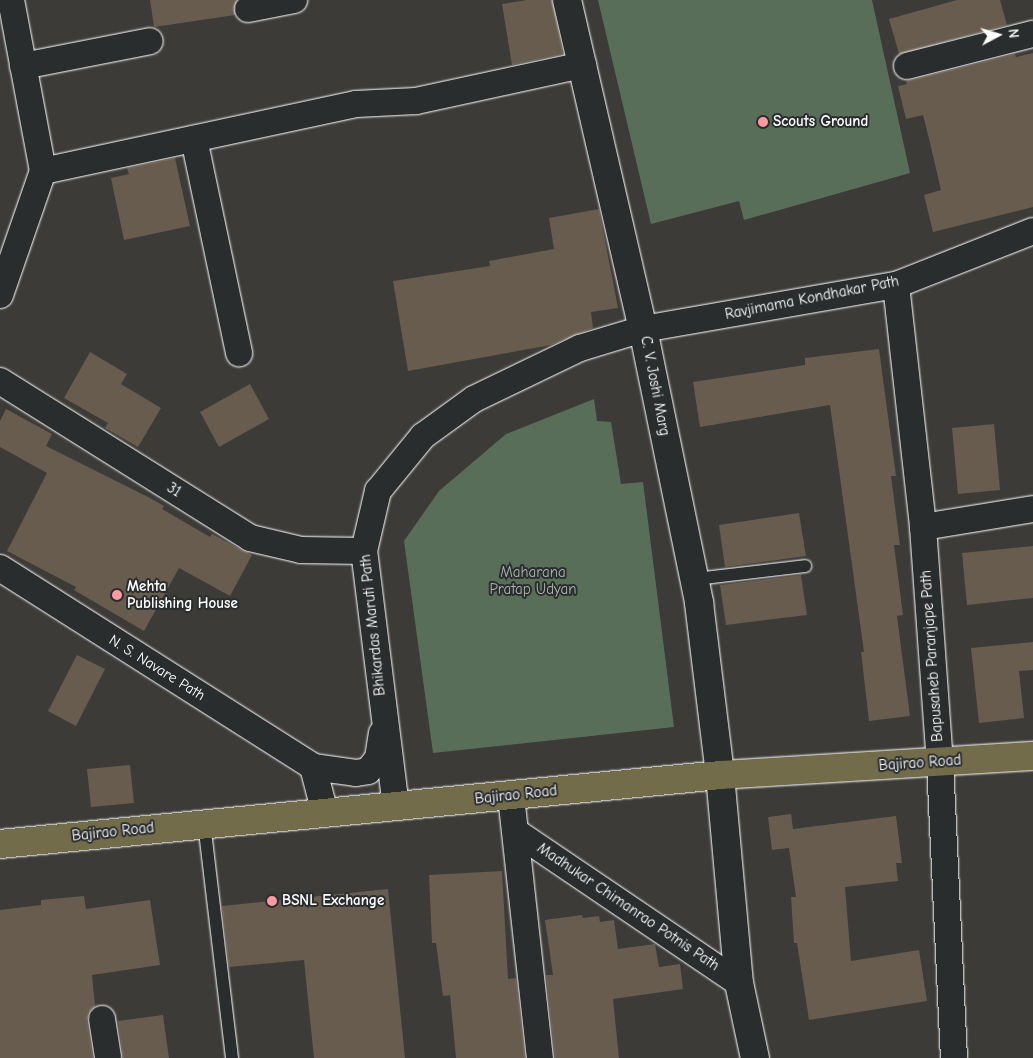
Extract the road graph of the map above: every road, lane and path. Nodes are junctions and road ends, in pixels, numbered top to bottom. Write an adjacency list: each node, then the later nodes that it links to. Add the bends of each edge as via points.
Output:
1 (11, 0): 8 (street)
2 (294, 0): 4 (street)
3 (567, 0): 7 (street, C. V. Joshi Marg)
4 (248, 9)
5 (1033, 34): 9 (street)
6 (150, 41): 8 (street)
7 (583, 65): 10 (street, via 465,92 416,100 356,104); 15 (street, C. V. Joshi Marg)
8 (23, 66): 11 (street)
9 (907, 66)
10 (194, 139): 11 (street); 16 (street)
11 (43, 171): 14 (street)
12 (1033, 231): 13 (street, Ravjimama Kondhakar Path)
13 (896, 285): 15 (street, Ravjimama Kondhakar Path); 19 (street, Bapusaheb Paranjape Path)
14 (0, 295)
15 (643, 329): 20 (street, Bhikardas Maruti Path, via 580,348 474,399 423,436 378,491); 23 (street, C. V. Joshi Marg)
16 (239, 353)
17 (0, 381): 20 (street, 31, via 250,538 301,550)
18 (1033, 509): 19 (street)
19 (923, 527): 26 (street, Bapusaheb Paranjape Path)
20 (364, 551): 24 (street, Bhikardas Maruti Path)
21 (805, 566): 23 (lane)
22 (0, 568): 27 (street, N. S. Navare Path)
23 (694, 578): 28 (street, C. V. Joshi Marg)
24 (384, 722): 27 (street, N. S. Navare Path, via 378,758 368,770 356,773); 30 (street, Bhikardas Maruti Path)
25 (1033, 756): 26 (highway, Bajirao Road)
26 (940, 762): 28 (highway, Bajirao Road); 41 (street, Bapusaheb Paranjape Path)
27 (313, 767): 31 (street)
28 (720, 775): 29 (highway, Bajirao Road); 35 (street, Madhukar Chimanrao Potnis Path)
29 (511, 796): 30 (highway, Bajirao Road); 33 (street)
30 (396, 807): 31 (highway, Bajirao Road)
31 (325, 813): 32 (highway, Bajirao Road)
32 (204, 823): 34 (highway, Bajirao Road); 38 (lane)
33 (516, 832): 35 (street, Madhukar Chimanrao Potnis Path); 39 (street)
34 (0, 844)
35 (739, 982): 40 (street, Madhukar Chimanrao Potnis Path)
36 (102, 1019): 37 (street)
37 (108, 1058)
38 (232, 1058)
39 (540, 1058)
40 (755, 1058)
41 (954, 1058)

